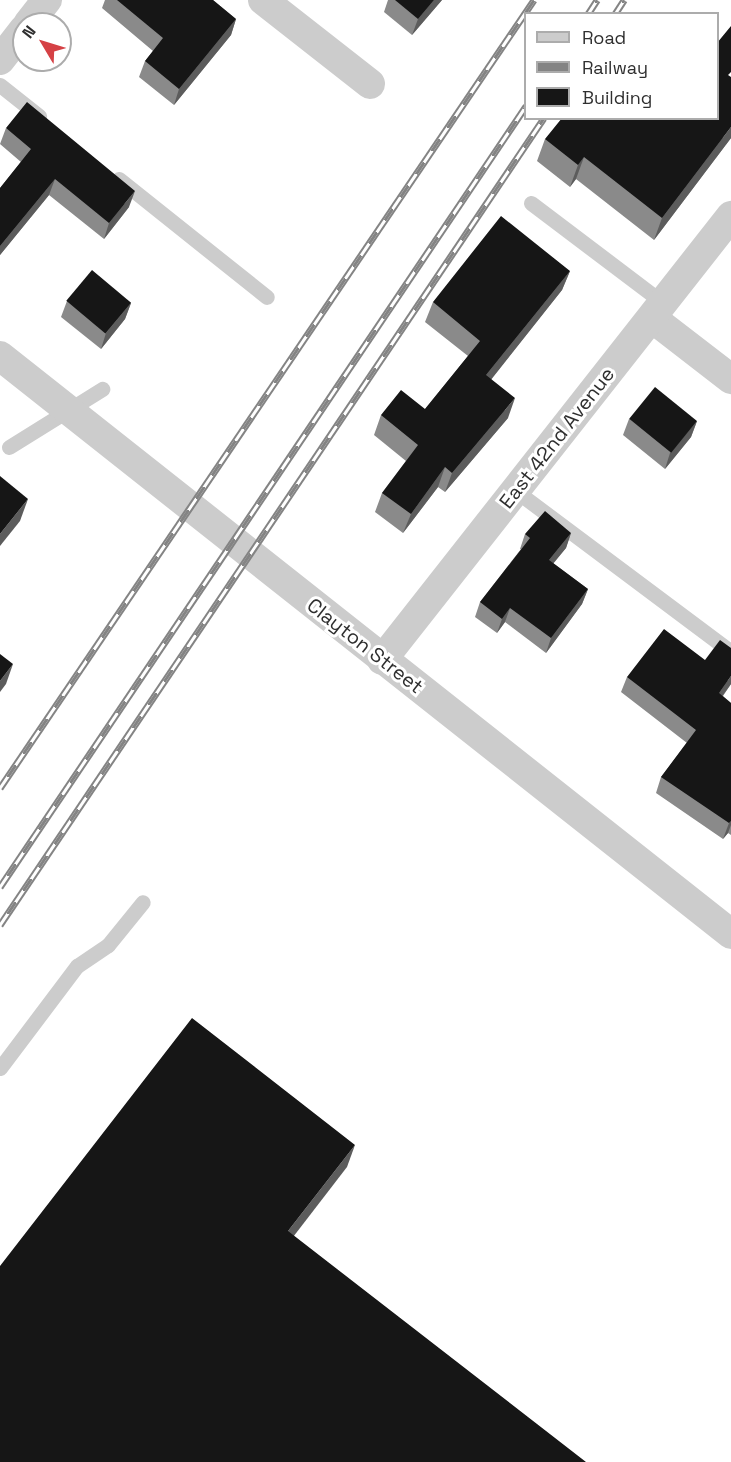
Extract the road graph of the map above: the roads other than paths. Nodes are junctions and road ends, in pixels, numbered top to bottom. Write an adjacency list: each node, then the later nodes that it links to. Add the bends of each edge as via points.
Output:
1 (47, 0): 3 (street)
2 (262, 0): 6 (street)
3 (38, 12)
4 (12, 44): 5 (street)
5 (0, 60)
6 (370, 84)
7 (0, 85): 8 (lane)
8 (55, 128)
9 (111, 172): 12 (lane)
10 (531, 203): 13 (lane)
11 (731, 216): 13 (street, East 42nd Avenue)
12 (267, 297)
13 (657, 310): 15 (street); 19 (street, East 42nd Avenue)
14 (0, 356): 17 (street, Clayton Street)
15 (731, 379)
16 (102, 389): 17 (lane)
17 (69, 411): 18 (lane); 21 (street, Clayton Street)
18 (9, 447)
19 (516, 491): 20 (lane); 21 (street, East 42nd Avenue)
20 (731, 652)
21 (382, 660): 23 (street, Clayton Street)
22 (143, 902): 24 (lane, via 108,945 77,966)
23 (731, 934)
24 (0, 1068)

